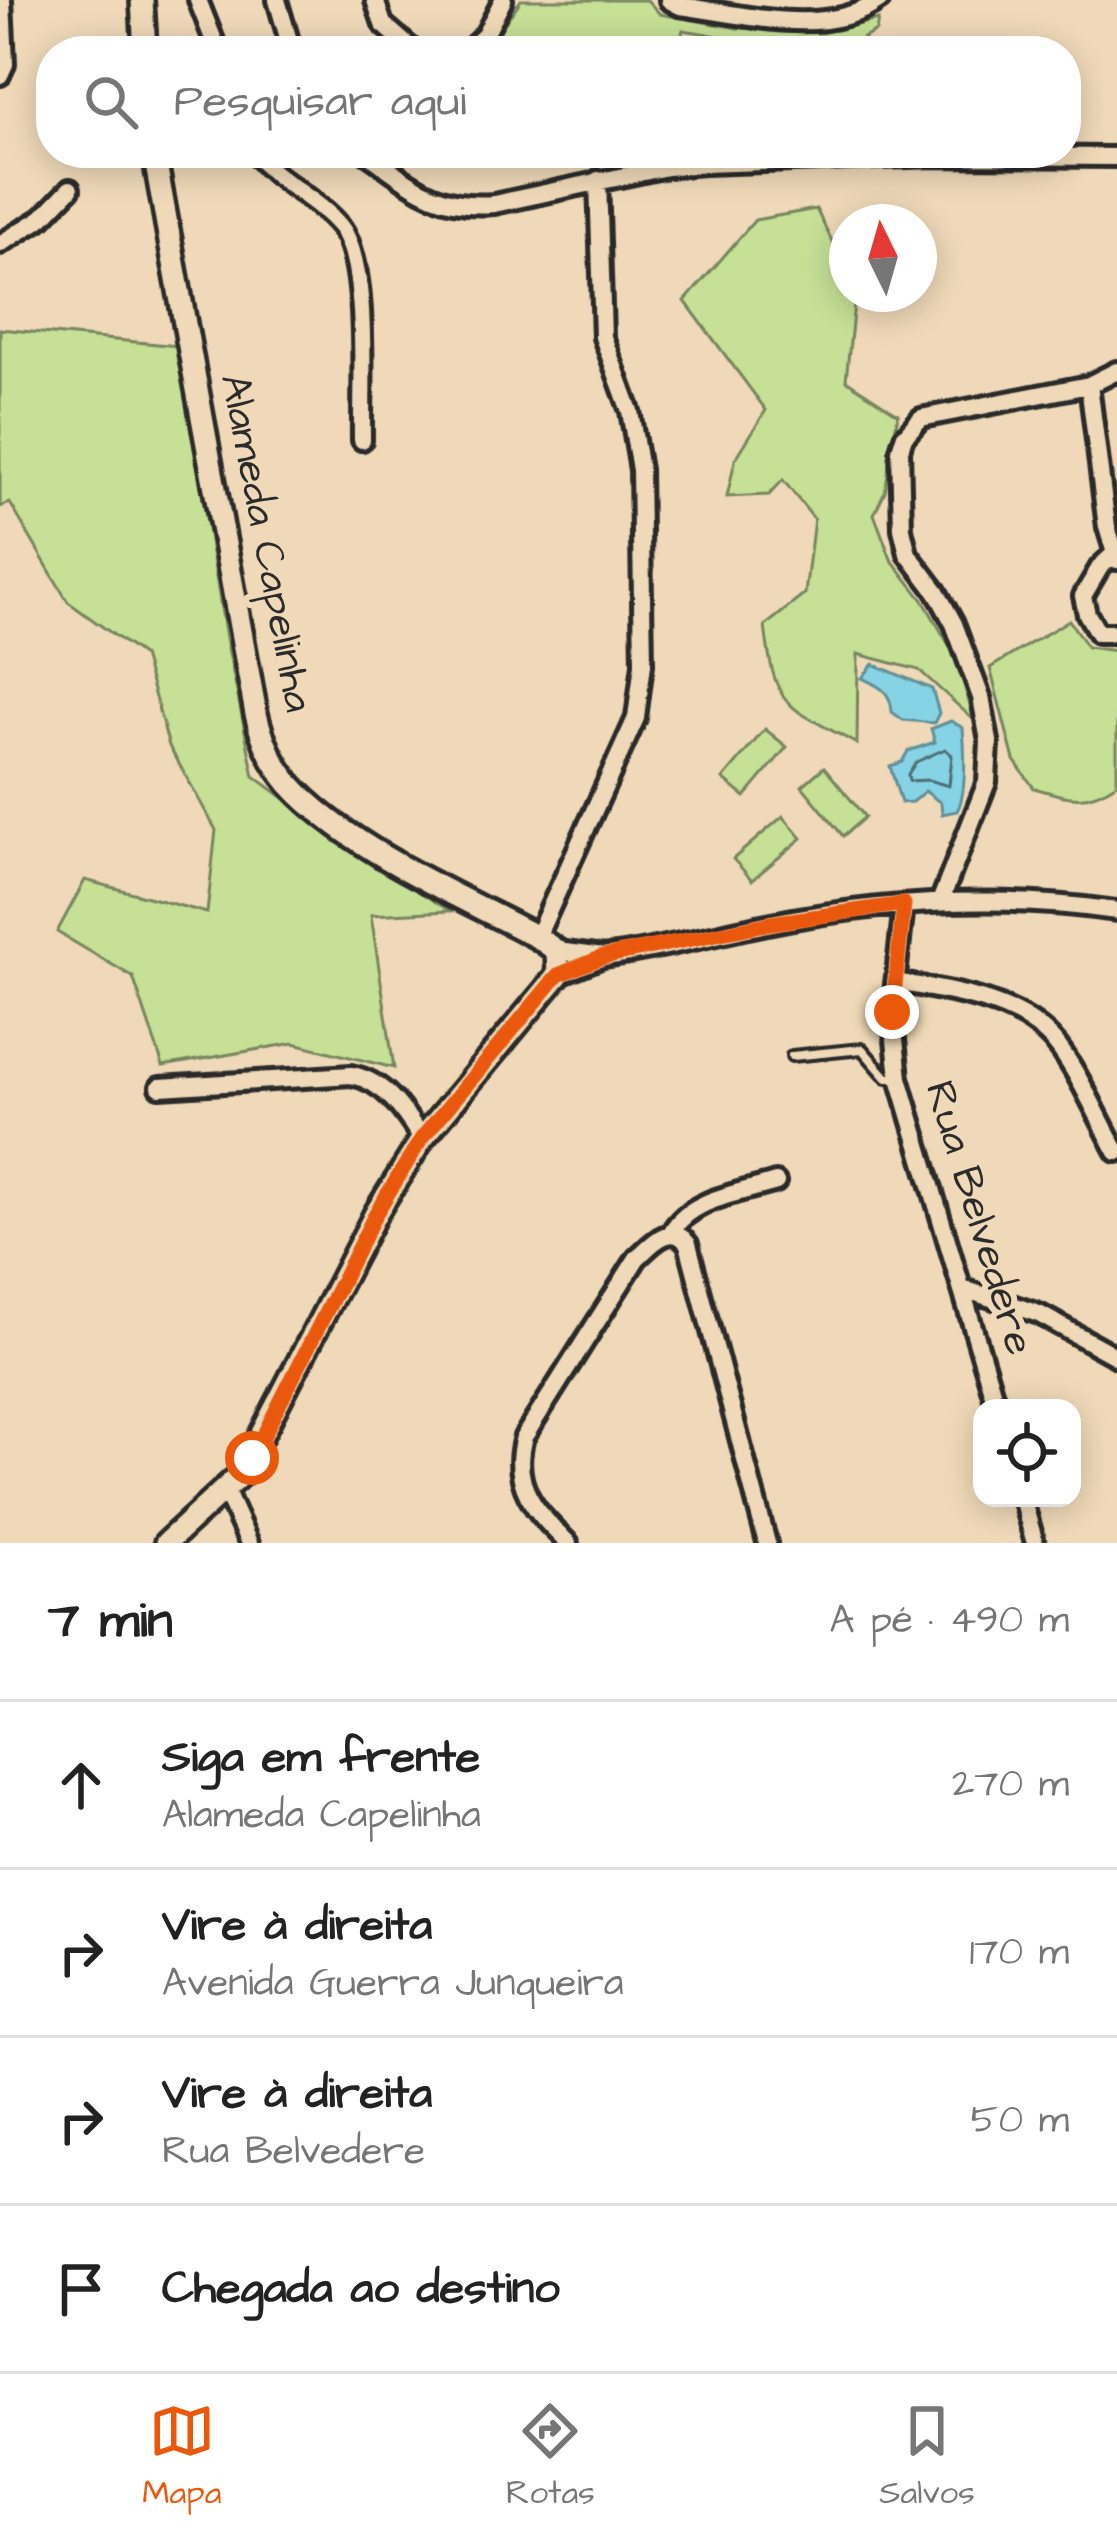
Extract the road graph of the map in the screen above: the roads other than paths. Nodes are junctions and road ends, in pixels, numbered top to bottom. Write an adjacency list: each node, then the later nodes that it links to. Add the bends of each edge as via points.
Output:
1 (2, 0): 14 (street)
2 (142, 0): 9 (street)
3 (198, 0): 10 (street)
4 (277, 0): 11 (street)
5 (375, 0): 12 (street)
6 (503, 0): 13 (street)
7 (669, 0): 8 (street, via 782,20 860,13)
8 (880, 0)
9 (144, 36)
10 (212, 36)
11 (288, 36)
12 (397, 36)
13 (483, 36)
14 (0, 75)
15 (1081, 157): 16 (street)
16 (1117, 157)
17 (157, 168): 32 (street, Alameda Capelinha, via 256,714 271,756 300,795 348,832)
18 (269, 168): 26 (street, via 340,226 352,249)
19 (387, 168): 21 (street, via 442,202 468,206)
20 (662, 168): 21 (street)
21 (598, 180): 32 (street, via 603,337 630,411 640,470 642,679 636,718)
22 (70, 189): 23 (street)
23 (0, 244)
24 (1117, 371): 25 (street)
25 (1089, 385): 27 (street); 29 (street, via 921,418 904,437 908,554 954,624 989,740 982,801)
26 (362, 440)
27 (1115, 558): 28 (street, via 1083,596 1098,633)
28 (1117, 633)
29 (940, 902): 30 (street); 31 (street)
30 (904, 904): 34 (street); 36 (street, Rua Belvedere)
31 (1117, 911)
32 (537, 937): 33 (street, Alameda Capelinha)
33 (557, 952): 34 (street); 35 (street)
34 (603, 957): 35 (street)
35 (558, 975): 40 (street)
36 (896, 982): 38 (street, Rua Belvedere); 41 (street, via 994,1004 1038,1028 1057,1046)
37 (792, 1056): 38 (lane, via 862,1049 887,1078)
38 (899, 1078): 44 (street, Rua Belvedere)
39 (160, 1087): 40 (street, via 368,1078)
40 (422, 1138): 47 (street, via 252,1458)
41 (1117, 1152)
42 (776, 1182): 43 (street, via 693,1208)
43 (671, 1232): 51 (street, via 637,1258 524,1437 522,1485); 52 (street, via 688,1244)
44 (964, 1289): 45 (street, via 1039,1313); 46 (street, Rua Belvedere)
45 (1117, 1357)
46 (995, 1399)
47 (226, 1492): 49 (street); 50 (street)
48 (1025, 1507): 53 (street)
49 (171, 1539)
50 (249, 1543)
51 (568, 1543)
52 (767, 1543)
53 (1035, 1543)

